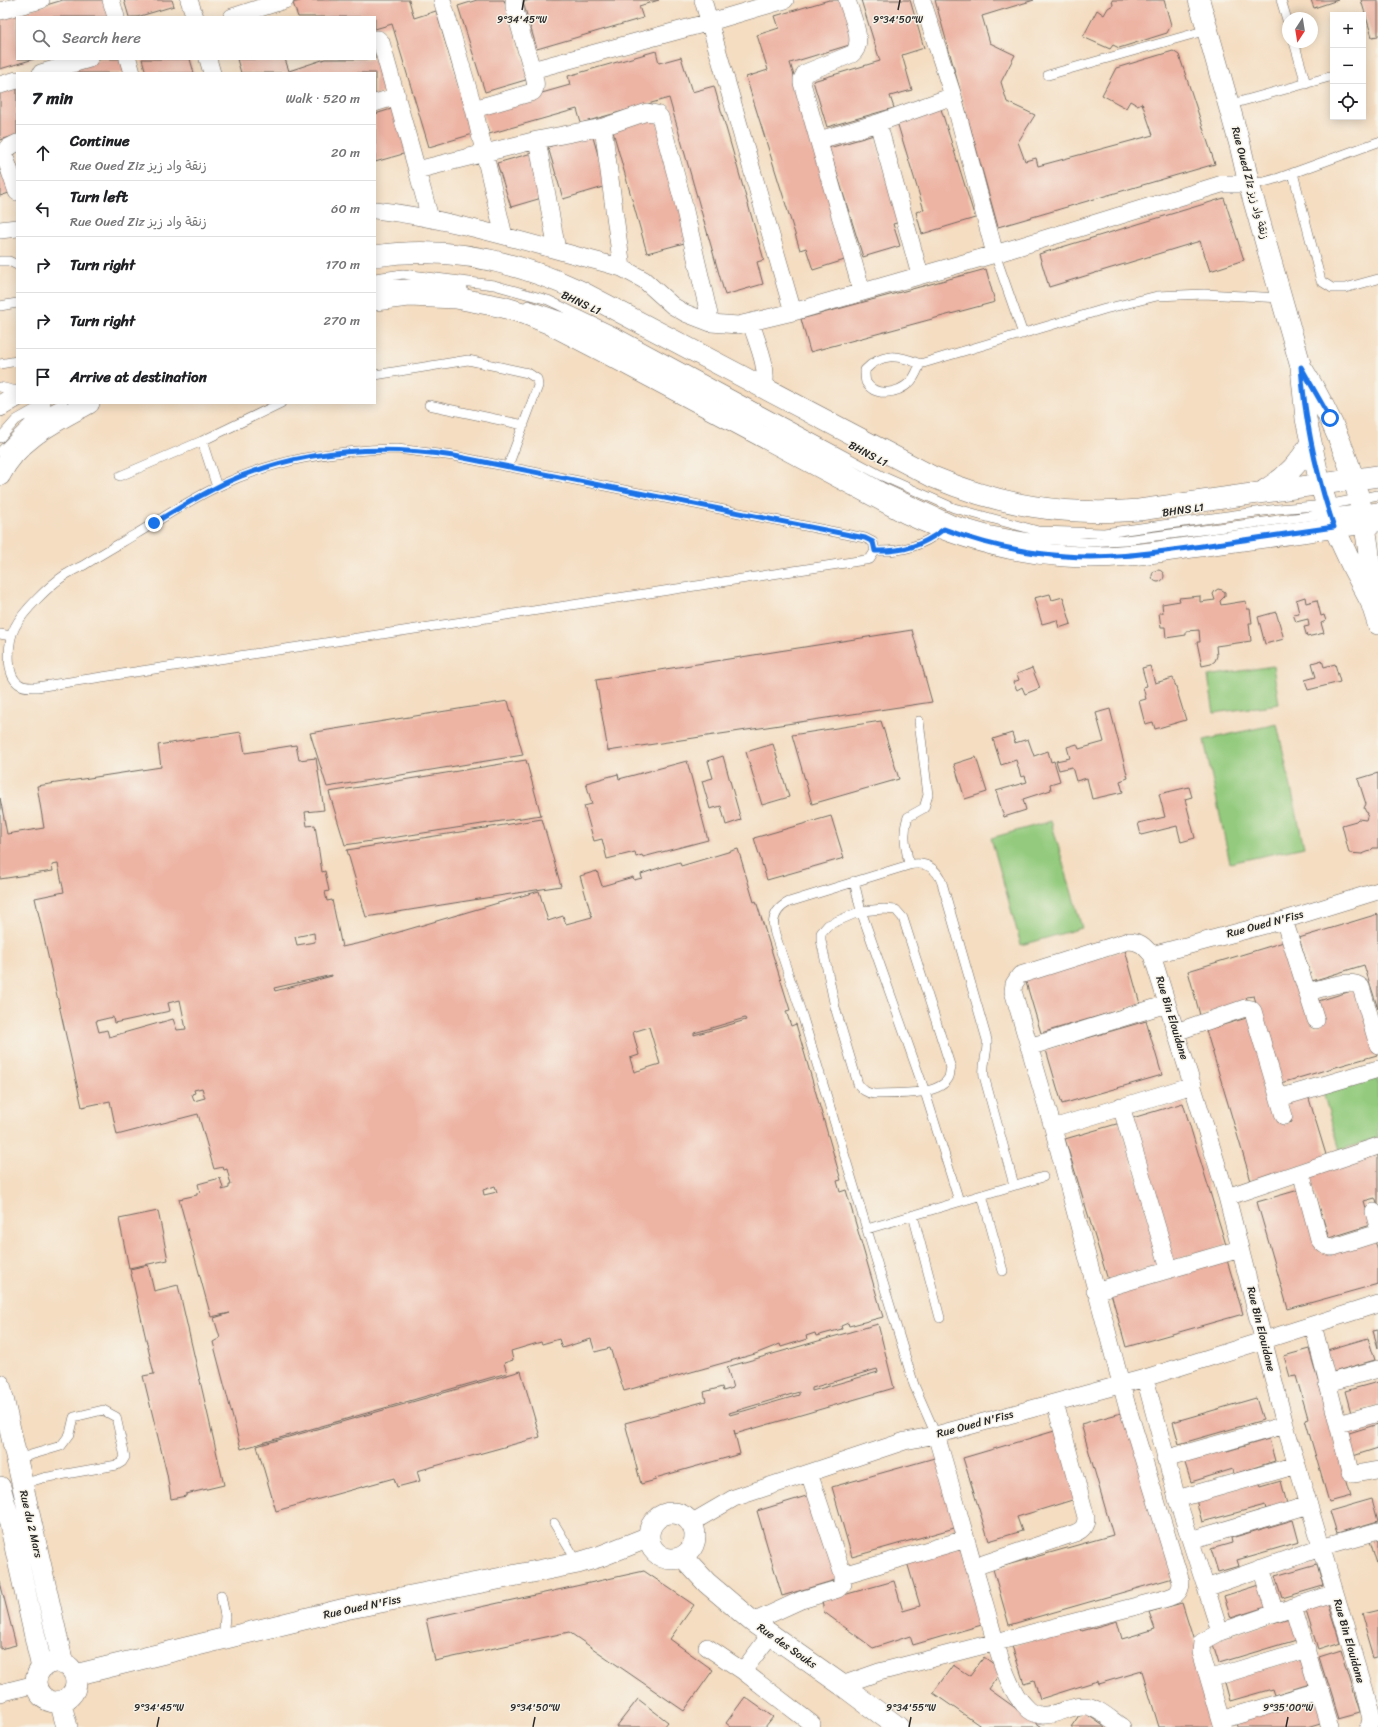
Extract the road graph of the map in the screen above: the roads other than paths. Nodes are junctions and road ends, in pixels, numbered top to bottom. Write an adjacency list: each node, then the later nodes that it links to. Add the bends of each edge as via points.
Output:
1 (41, 0): 13 (street)
2 (111, 0): 15 (street)
3 (189, 0): 16 (street)
4 (442, 0): 38 (street)
5 (514, 0): 25 (street)
6 (703, 0): 18 (street)
7 (785, 0): 18 (street)
8 (847, 0): 42 (street, via 859,41 856,51 805,73 802,79)
9 (922, 0): 35 (street)
10 (1199, 0): 19 (street, Rue Oued Ziz زنقة واد زيز)
11 (1281, 0): 14 (lane)
12 (280, 5): 17 (street)
13 (0, 11)
14 (1285, 12)
15 (116, 16)
16 (195, 16)
17 (236, 16)
18 (710, 22): 25 (street); 72 (street)
19 (1207, 30): 29 (lane); 37 (street, Rue Oued Ziz زنقة واد زيز)
20 (376, 39): 34 (street, via 381,42)
21 (1296, 48): 32 (lane)
22 (86, 60): 26 (street)
23 (128, 60): 27 (street)
24 (208, 60): 28 (street)
25 (532, 70): 38 (street, via 536,82 533,92)
26 (44, 72)
27 (132, 72)
28 (212, 72)
29 (1048, 75)
30 (1330, 77): 32 (lane)
31 (16, 80): 33 (street)
32 (1306, 84): 37 (lane)
33 (0, 85)
34 (397, 96): 36 (street); 46 (street)
35 (953, 96): 39 (street); 56 (street)
36 (376, 103)
37 (1228, 106): 48 (street, Rue Oued Ziz زنقة واد زيز)
38 (474, 109): 45 (street)
39 (878, 123): 42 (street); 61 (street)
40 (603, 127): 41 (street); 60 (street); 73 (street, via 647,112 660,117 684,205)
41 (537, 140): 45 (street); 55 (street)
42 (819, 140): 65 (street)
43 (1378, 142): 47 (lane)
44 (16, 144): 49 (street, via 7,148 4,154)
45 (484, 153): 46 (street); 54 (street)
46 (417, 170): 51 (street)
47 (1293, 173): 48 (lane); 63 (lane, via 1321,281 1332,288 1345,288)
48 (1249, 184): 56 (street, via 1222,184); 68 (street, Rue Oued Ziz زنقة واد زيز)
49 (16, 189)
50 (376, 210): 51 (street)
51 (430, 218): 54 (street)
52 (16, 228): 53 (street)
53 (0, 230)
54 (504, 236): 55 (street)
55 (557, 250): 60 (street)
56 (995, 254): 61 (street); 75 (lane)
57 (376, 256): 82 (street, via 404,253 456,255 500,262 532,271 580,291)
58 (0, 261): 59 (lane)
59 (16, 264)
60 (622, 268): 73 (street, via 644,280 685,313)
61 (920, 275): 65 (street)
62 (376, 278): 104 (lane, BHNS L1, via 403,274 494,285 548,300 617,333 882,476 954,508 1038,531 1104,533 1278,509)
63 (1378, 279)
64 (376, 286): 66 (lane, via 402,283 445,286)
65 (862, 292): 72 (street)
66 (480, 293)
67 (501, 297): 104 (lane, BHNS L1, via 577,322 882,487 953,520 991,531 1035,539 1087,542 1125,540)
68 (1282, 298): 75 (lane, via 1204,294 1157,296); 79 (street, Rue Oued Ziz زنقة واد زيز)
69 (376, 300): 105 (street, via 409,296 456,298 526,314 548,323 906,513)
70 (16, 303): 71 (lane)
71 (0, 306)
72 (793, 312): 74 (street)
73 (711, 323): 74 (street)
74 (751, 323): 82 (street, via 764,368)
75 (1023, 334): 78 (lane)
76 (16, 361): 77 (lane)
77 (0, 364)
78 (920, 364): 78 (lane, via 904,357 886,358 865,370 866,381 872,389 884,393 898,391 909,383)
79 (1301, 367): 94 (street, Rue Oued Ziz زنقة واد زيز); 103 (street, Rue Oued Ziz زنقة واد زيز, via 1330,418)
80 (376, 375): 91 (lane, via 468,360 528,373 537,379 538,386)
81 (0, 387): 83 (lane)
82 (764, 388): 102 (street, via 933,477 960,489 1019,505 1048,510 1108,512 1139,510)
83 (16, 391)
84 (16, 397): 90 (street)
85 (44, 404): 92 (lane, via 16,420)
86 (61, 404): 95 (lane, via 32,420)
87 (87, 404): 97 (street, via 31,437 11,458)
88 (279, 404): 93 (lane)
89 (429, 405): 91 (lane)
90 (0, 406)
91 (524, 425): 96 (lane)
92 (0, 438)
93 (202, 441): 98 (lane); 101 (lane)
94 (1310, 444): 100 (street, Rue Oued Ziz زنقة واد زيز); 102 (street, via 1289,472)
95 (0, 452)
96 (508, 466): 101 (lane, via 426,451 361,450 295,459 247,474); 106 (lane, via 865,538 873,542)
97 (0, 475)
98 (120, 476)
99 (1378, 476): 103 (street)
100 (1320, 484): 102 (street); 103 (street); 104 (street, Rue Oued Ziz زنقة واد زيز)
101 (217, 487): 110 (lane, via 66,575 45,592 20,620)
102 (1260, 492)
103 (1368, 505): 104 (street); 107 (street, Rue Oued Ziz زنقة واد زيز)
104 (1330, 515): 105 (street, via 1170,550 1094,557 1016,550 970,539); 107 (street, Rue Oued Ziz زنقة واد زيز)
105 (944, 529): 106 (lane, via 930,540 912,547 888,552)
106 (875, 551): 110 (lane, via 870,559 865,560 36,687 19,684 11,675)
107 (1371, 602): 108 (street, Rue Oued Ziz زنقة واد زيز)
108 (1378, 624)
109 (0, 634): 110 (lane)
110 (11, 636)
111 (919, 721): 112 (lane, via 928,795 924,808 908,817 906,824 904,839)
112 (909, 865): 113 (lane); 134 (lane, via 923,864 936,871 940,877 987,1040 984,1076)
113 (854, 881): 115 (lane); 139 (lane, via 784,905 776,912 773,923)
114 (1378, 891): 116 (street, Rue Oued N'Fiss)
115 (861, 911): 126 (lane); 126 (lane, via 896,910 903,918 951,1068 949,1078 939,1087); 126 (lane, via 828,925 821,933 835,1007 858,1084 867,1093)
116 (1284, 920): 117 (street, Rue Oued N'Fiss); 118 (street)
117 (1152, 955): 119 (street, Rue Bin Elouidane); 123 (street, via 1142,944 1128,940 1020,975 1014,984 1013,992)
118 (1307, 992): 120 (street); 122 (street, via 1348,982 1358,984)
119 (1168, 1004): 121 (street, Rue Bin Elouidane); 123 (street)
120 (1316, 1020)
121 (1176, 1032): 125 (street, Rue Bin Elouidane); 127 (street, via 1251,1008)
122 (1378, 1045)
123 (1029, 1047): 130 (street)
124 (1378, 1069): 127 (street)
125 (1193, 1085): 128 (street); 136 (street, Rue Bin Elouidane)
126 (925, 1092): 137 (lane)
127 (1279, 1098): 129 (street)
128 (1121, 1106): 130 (street); 142 (street)
129 (1284, 1116)
130 (1053, 1128): 144 (street)
131 (1378, 1146): 132 (street)
132 (1301, 1172): 136 (street); 140 (street, via 1322,1244 1334,1247)
133 (1042, 1176): 134 (lane)
134 (1014, 1185): 135 (lane)
135 (982, 1195): 137 (lane); 143 (lane)
136 (1227, 1197): 141 (street, Rue Bin Elouidane)
137 (959, 1200): 138 (lane)
138 (913, 1216): 139 (lane); 146 (lane)
139 (867, 1229): 158 (lane, via 914,1385)
140 (1378, 1233)
141 (1240, 1248): 142 (street); 148 (street, Rue Bin Elouidane)
142 (1168, 1268): 144 (street)
143 (1003, 1271)
144 (1095, 1291): 153 (street)
145 (1378, 1304): 147 (street, Rue Oued N'Fiss)
146 (940, 1318)
147 (1313, 1325): 148 (street, Rue Oued N'Fiss); 151 (street)
148 (1265, 1341): 150 (street, Rue Oued N'Fiss); 157 (street, Rue Bin Elouidane)
149 (1378, 1369): 151 (street)
150 (1145, 1378): 153 (street, Rue Oued N'Fiss); 160 (street)
151 (1327, 1383): 156 (street)
152 (0, 1385): 159 (street, Rue du 2 Mars)
153 (1122, 1385): 154 (street, Rue Oued N'Fiss); 189 (street, via 1182,1582 1179,1592 1164,1599)
154 (1055, 1403): 158 (street, Rue Oued N'Fiss); 177 (street, via 1086,1523 1075,1533)
155 (1378, 1414): 156 (street)
156 (1338, 1424): 162 (street, via 1350,1472 1355,1474)
157 (1285, 1425): 160 (street); 161 (street, Rue Bin Elouidane)
158 (936, 1435): 163 (street, Rue Oued N'Fiss, via 904,1441); 172 (street)
159 (17, 1459): 164 (street, Rue du 2 Mars); 164 (lane, via 61,1446 70,1434 74,1417 103,1410 116,1417 124,1457 122,1462)
160 (1165, 1459): 166 (street)
161 (1297, 1465): 166 (street); 167 (street, Rue Bin Elouidane)
162 (1378, 1470)
163 (809, 1473): 169 (street, Rue Oued N'Fiss, via 734,1498); 179 (street)
164 (22, 1484): 192 (street, Rue du 2 Mars)
165 (1, 1492): 194 (street, Rue du 2 Mars)
166 (1176, 1500): 173 (street)
167 (1309, 1506): 173 (street); 174 (street, Rue Bin Elouidane)
168 (554, 1523): 176 (lane)
169 (691, 1523): 171 (street, via 684,1516 675,1513 665,1514 653,1523); 175 (street, via 695,1531 695,1541)
170 (1378, 1531): 174 (street)
171 (649, 1537): 175 (street, via 656,1553 664,1558); 176 (street, Rue Oued N'Fiss)
172 (966, 1539): 177 (street); 179 (street)
173 (1191, 1540): 180 (street)
174 (1321, 1547): 178 (street); 181 (street, Rue Bin Elouidane)
175 (684, 1557): 185 (street, Rue des Souks, via 707,1583)
176 (578, 1563): 188 (street, Rue Oued N'Fiss, via 346,1609)
177 (974, 1567): 189 (street)
178 (1261, 1568): 180 (street); 184 (street)
179 (843, 1575): 185 (street, via 842,1584 838,1589 802,1600)
180 (1206, 1588): 186 (street)
181 (1335, 1593): 183 (street); 197 (street, Rue Bin Elouidane)
182 (221, 1595): 188 (lane, via 225,1616)
183 (1294, 1607): 184 (street); 191 (street)
184 (1275, 1613): 186 (street)
185 (753, 1622): 187 (street, Rue des Souks)
186 (1220, 1632): 195 (street, via 1204,1640 1201,1645)
187 (771, 1634): 193 (street); 196 (street, Rue des Souks)
188 (223, 1640): 192 (street, Rue Oued N'Fiss)
189 (996, 1642): 196 (street, via 879,1672); 205 (street, via 1014,1694 1030,1710 1045,1715 1086,1706)
190 (707, 1647): 193 (street)
191 (1307, 1649): 195 (street); 198 (street)
192 (69, 1669): 194 (street, via 52,1663); 200 (street, via 76,1681 74,1692)
193 (743, 1671): 202 (street)
194 (39, 1676): 199 (street); 200 (street, via 40,1694 44,1698)
195 (1209, 1679): 201 (street)
196 (842, 1685): 204 (street, Rue des Souks)
197 (1371, 1687): 207 (street, Rue Bin Elouidane)
198 (1319, 1691): 201 (street); 206 (street)
199 (0, 1693)
200 (60, 1702): 203 (street)
201 (1222, 1723)
202 (812, 1724)
203 (67, 1727)
204 (898, 1727)
205 (1122, 1727)
206 (1330, 1727)
207 (1369, 1727)

